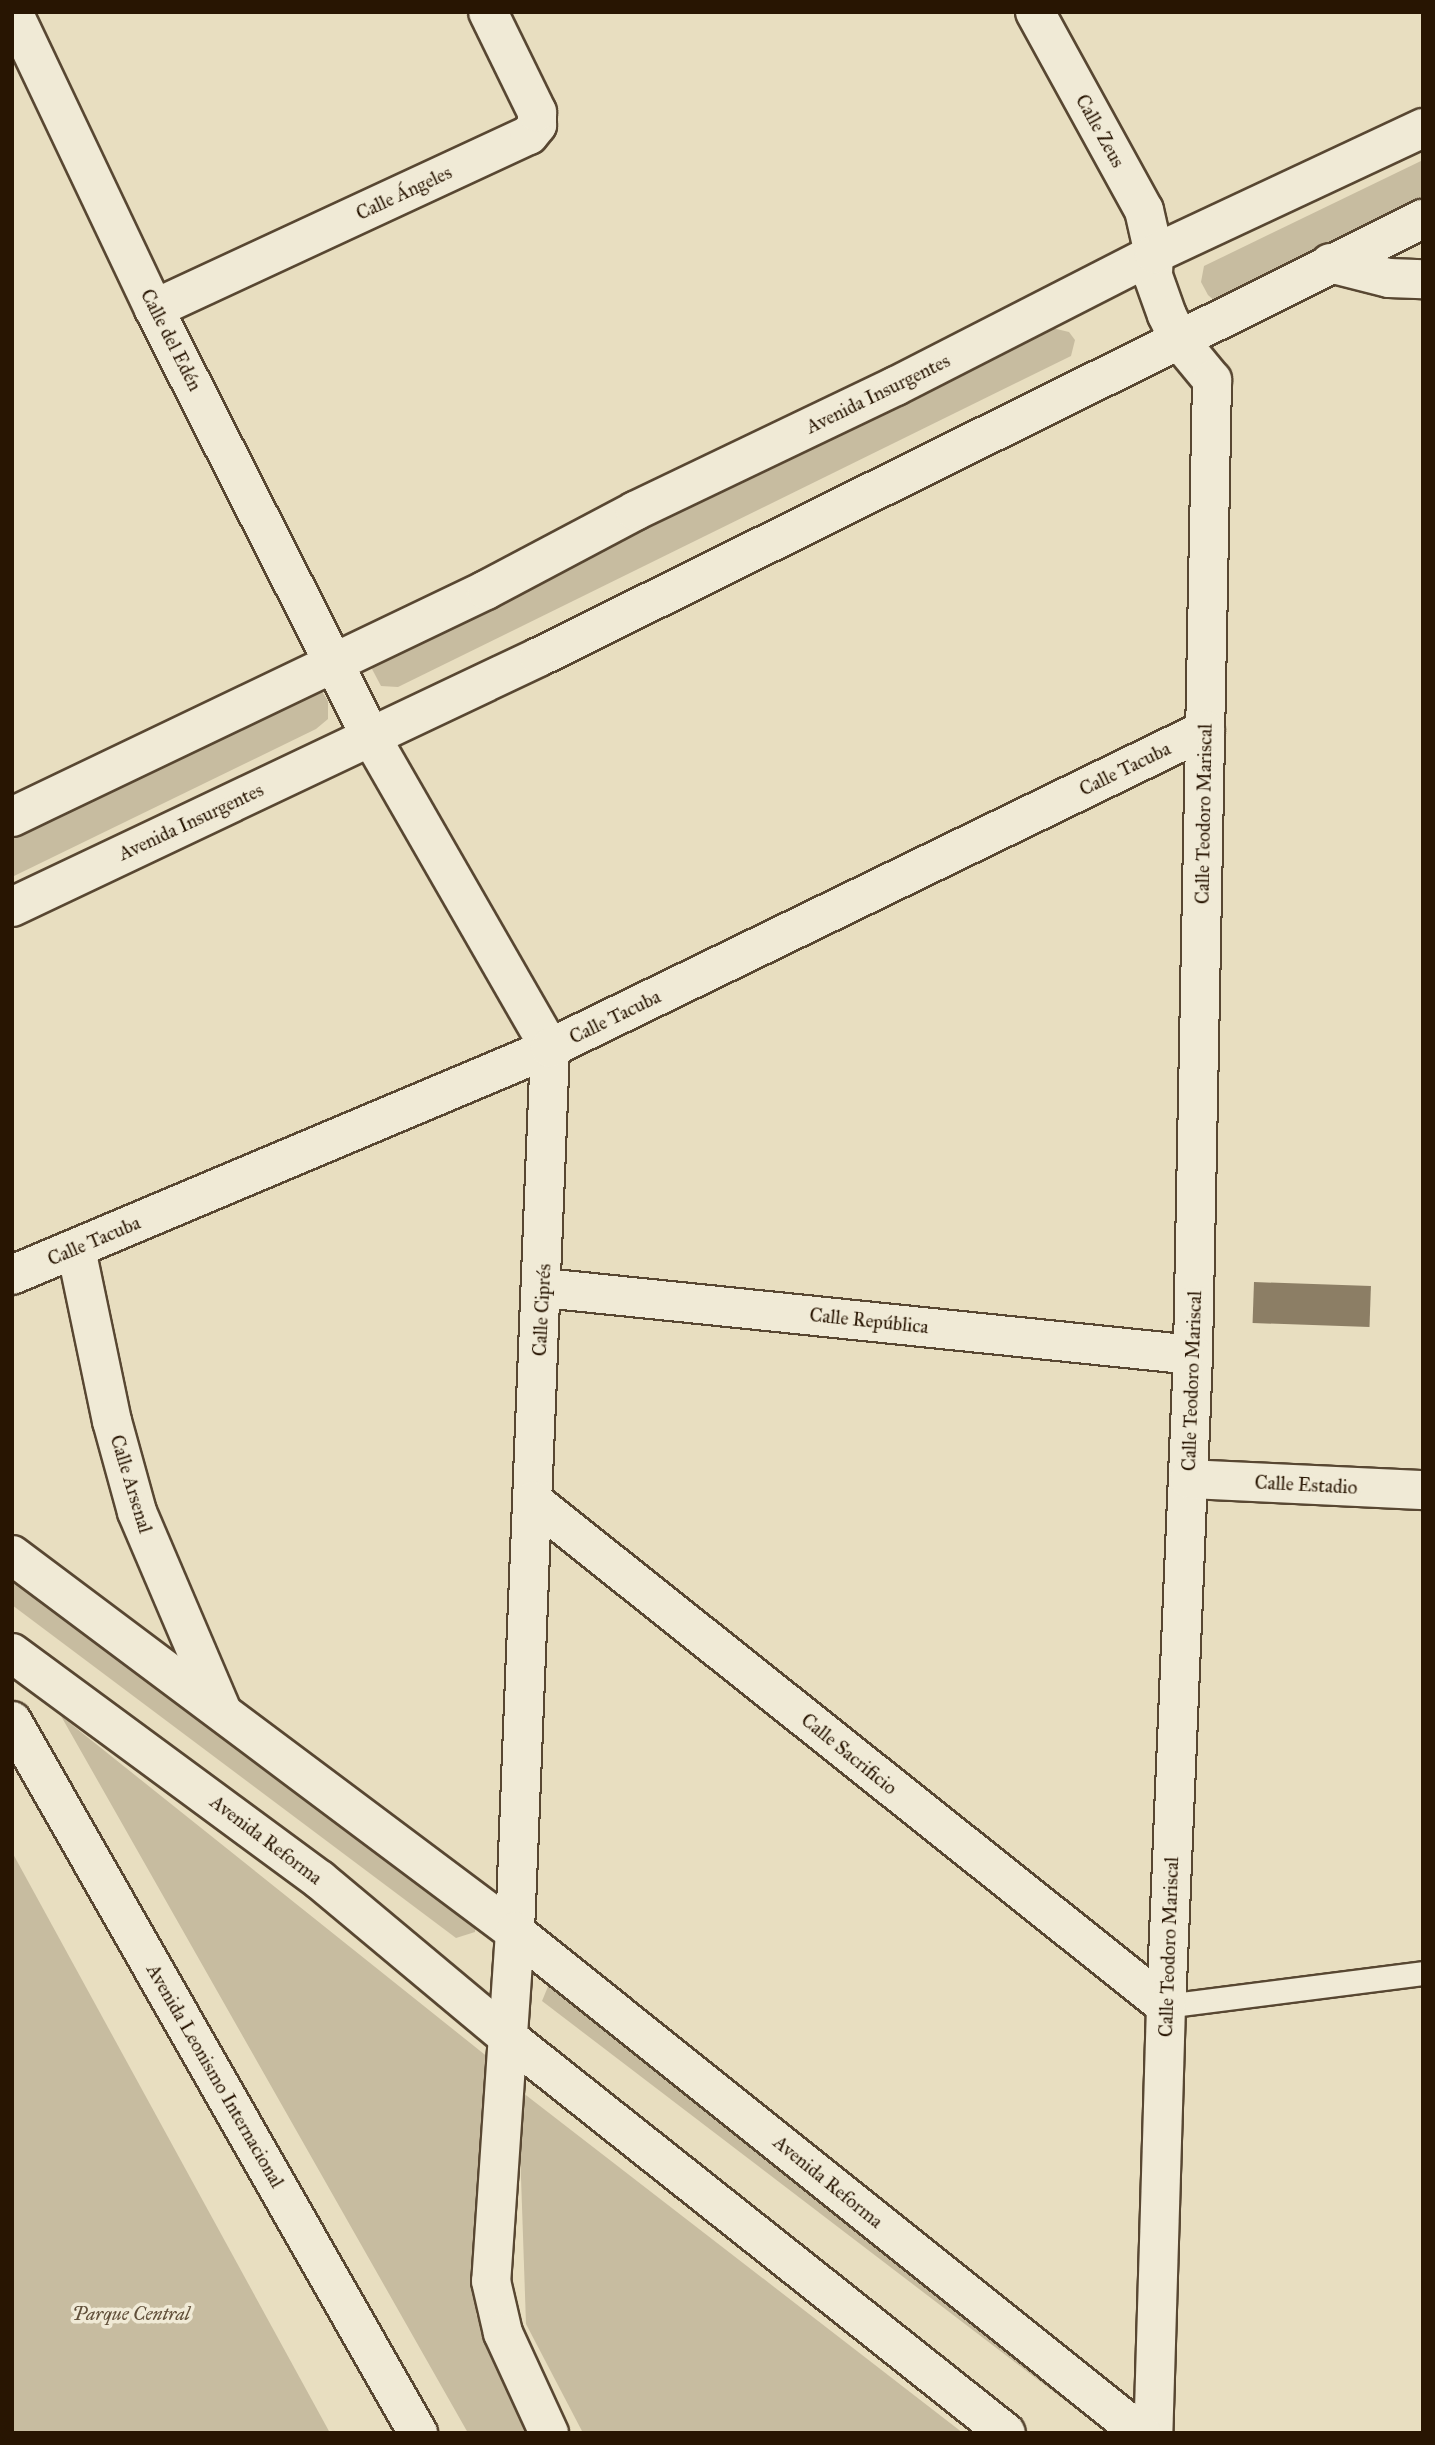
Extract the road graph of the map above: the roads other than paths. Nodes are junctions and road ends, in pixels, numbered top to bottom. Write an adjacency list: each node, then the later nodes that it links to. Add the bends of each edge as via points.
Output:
1 (13, 12): 9 (street, Calle del Edén)
2 (488, 12): 9 (street, Calle Ángeles, via 537,112 537,125 529,135)
3 (1035, 12): 6 (street, Calle Zeus, via 1144,210)
4 (1423, 128): 6 (street, Avenida Insurgentes)
5 (1423, 219): 7 (street, Avenida Insurgentes)
6 (1154, 254): 10 (street, Calle Zeus, via 1153,276); 11 (street, Avenida Insurgentes)
7 (1330, 263): 8 (street, via 1390,278); 10 (street, Avenida Insurgentes)
8 (1423, 279)
9 (154, 309): 11 (street, Calle del Edén)
10 (1179, 340): 12 (street, Calle Teodoro Mariscal, via 1212,380); 13 (street, Avenida Insurgentes)
11 (336, 664): 13 (street); 14 (street, Avenida Insurgentes)
12 (1205, 730): 16 (street, Calle Tacuba); 20 (street, Calle Teodoro Mariscal)
13 (371, 737): 15 (street, Avenida Insurgentes); 16 (street)
14 (12, 817)
15 (12, 907)
16 (550, 1048): 17 (street, Calle Tacuba); 19 (street, Calle Ciprés)
17 (76, 1249): 18 (street, Calle Tacuba); 26 (street, Calle Arsenal, via 112,1421 137,1512)
18 (12, 1275)
19 (544, 1288): 20 (street, Calle República); 23 (street, Calle Ciprés)
20 (1193, 1355): 21 (street, Calle Teodoro Mariscal)
21 (1189, 1479): 22 (street, Calle Estadio); 30 (street, Calle Teodoro Mariscal)
22 (1423, 1490)
23 (533, 1501): 28 (street, Calle Ciprés); 30 (street, Calle Sacrificio)
24 (12, 1555): 26 (street, Avenida Reforma)
25 (12, 1653): 31 (street, Avenida Reforma, via 320,1880)
26 (221, 1709): 28 (street, Avenida Reforma)
27 (12, 1721): 32 (street, Avenida Leonismo Internacional)
28 (515, 1932): 31 (street); 35 (street, Avenida Reforma)
29 (1423, 1973): 30 (lane)
30 (1166, 2006): 36 (street, Calle Teodoro Mariscal)
31 (510, 2039): 33 (street, via 491,2281 503,2333); 34 (street, Avenida Reforma)
32 (418, 2433)
33 (549, 2433)
34 (1006, 2433)
35 (1141, 2433)
36 (1153, 2433)

